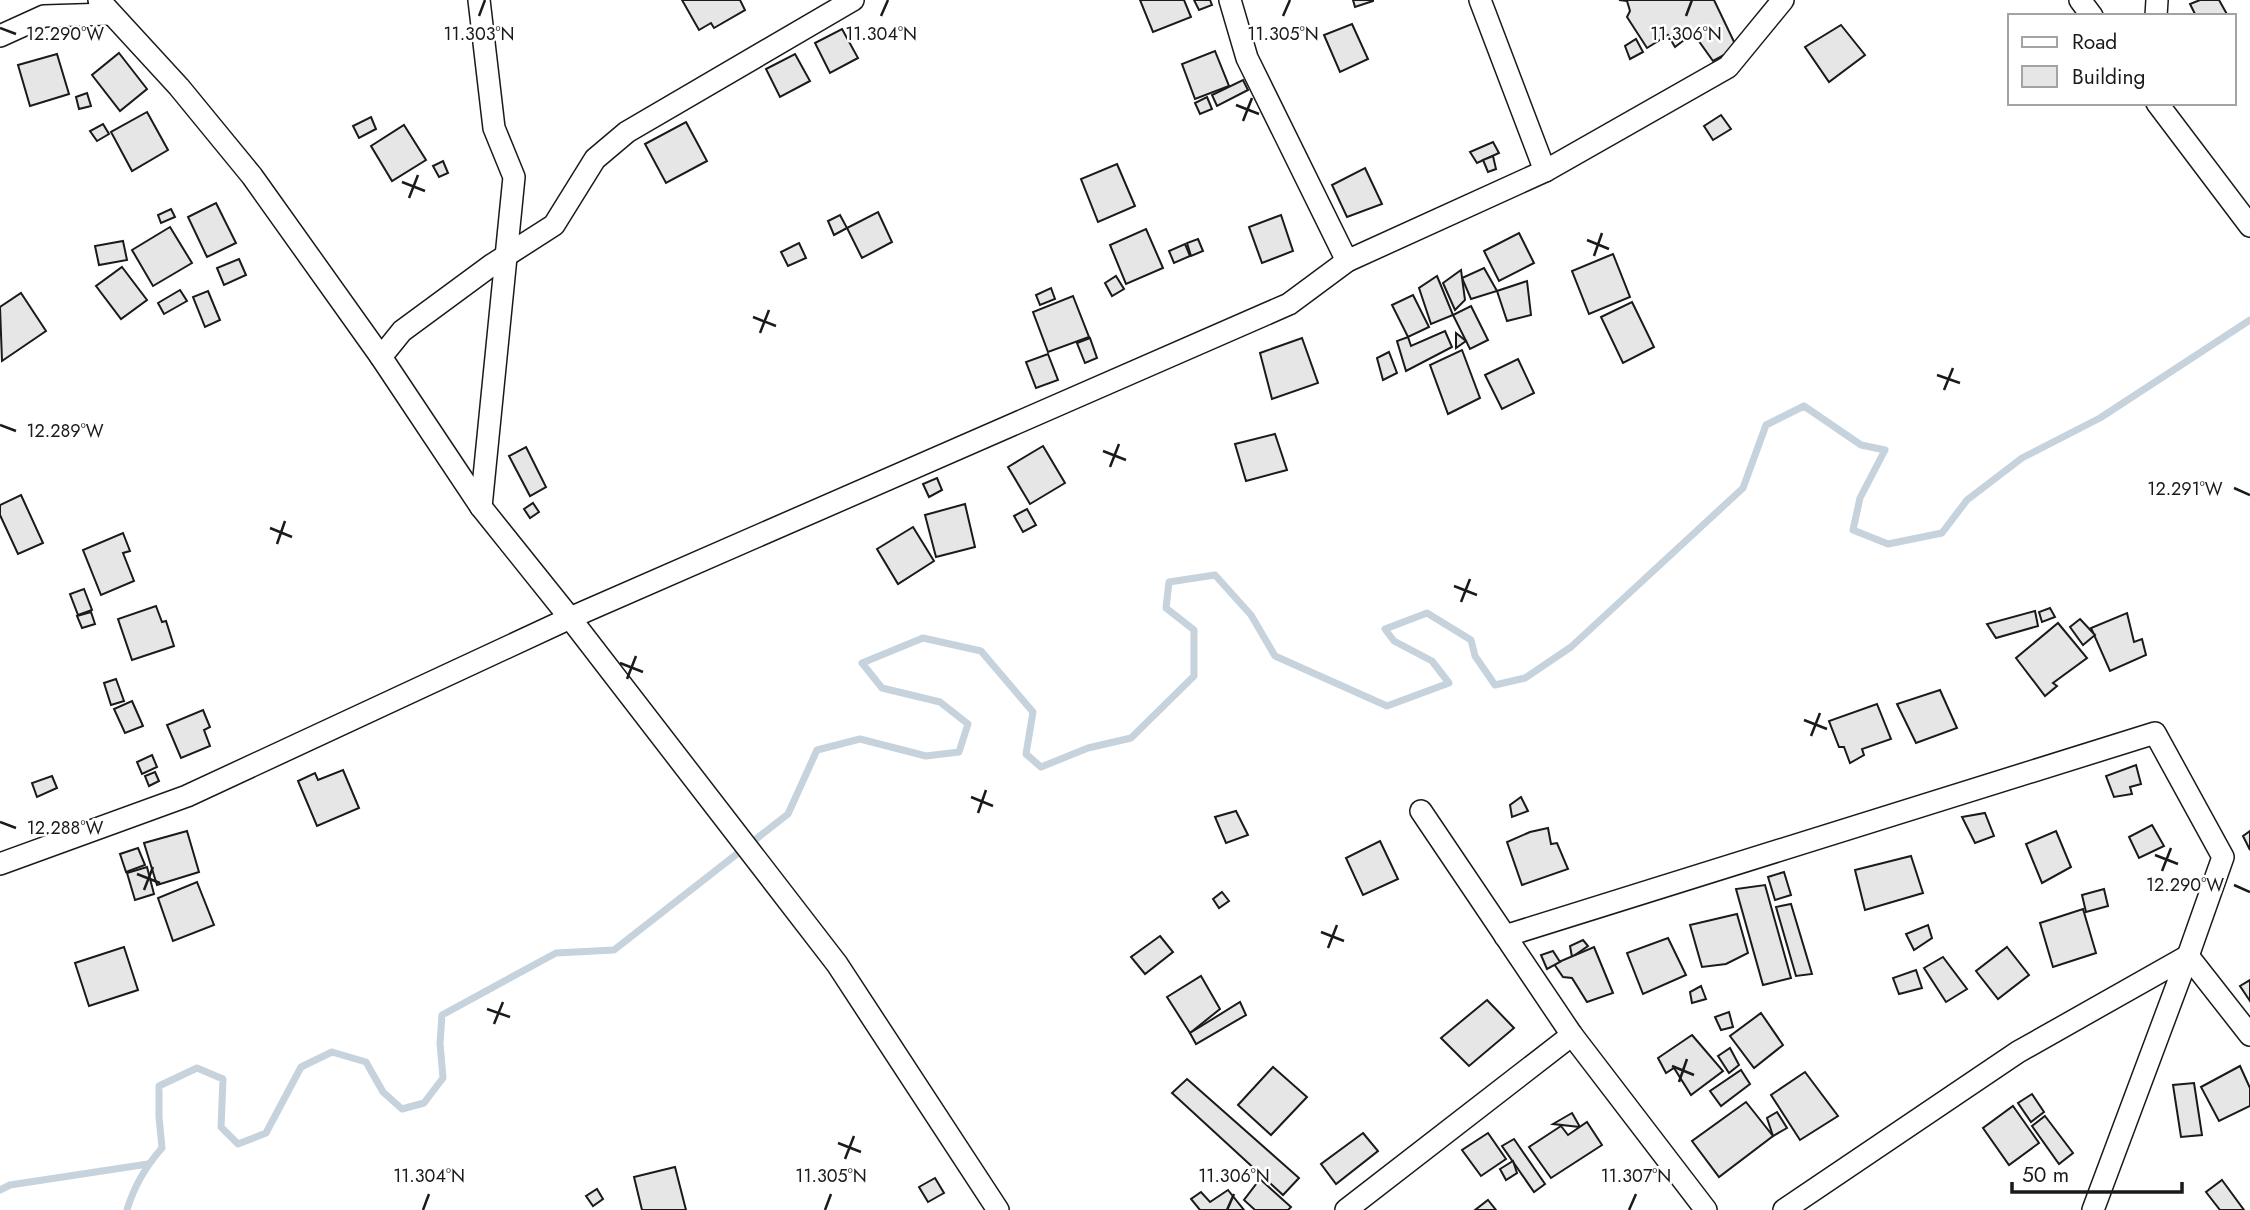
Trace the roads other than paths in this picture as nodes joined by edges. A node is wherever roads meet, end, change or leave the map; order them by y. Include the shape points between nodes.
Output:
1 (479, 0) edge
2 (853, 0) edge
3 (1230, 0) edge
4 (1480, 0) edge
5 (1780, 1) edge
6 (104, 7) edge
7 (0, 36) edge
8 (2159, 105) edge
9 (1545, 170) junction
10 (2250, 226) edge
11 (506, 257) junction
12 (1347, 261) junction
13 (381, 357) junction
14 (481, 506) junction
15 (570, 618) junction
16 (1421, 811) dead end
17 (0, 864) edge
18 (1506, 936) junction
19 (2188, 956) junction
20 (1572, 1035) junction
21 (2250, 1035) edge
22 (999, 1210) edge
23 (1346, 1210) edge
24 (1706, 1210) edge
25 (1784, 1210) edge
26 (2093, 1210) edge

1 - 11 street via 494,128 514,177
2 - 11 street via 627,132 595,159 554,225
3 - 12 street via 1247,58
4 - 9 street
5 - 9 street via 1728,67
6 - 7 street via 44,16
6 - 13 street via 179,87 252,176
8 - 10 street
9 - 12 street
11 - 13 street via 402,331
11 - 14 street
12 - 15 street via 1289,304
13 - 14 street
14 - 15 street
15 - 17 street via 187,796
15 - 22 street via 837,964
16 - 18 street
18 - 19 street via 2155,733 2223,857
18 - 20 street
19 - 21 street
19 - 25 street via 2018,1052
19 - 26 street
20 - 23 street
20 - 24 street

